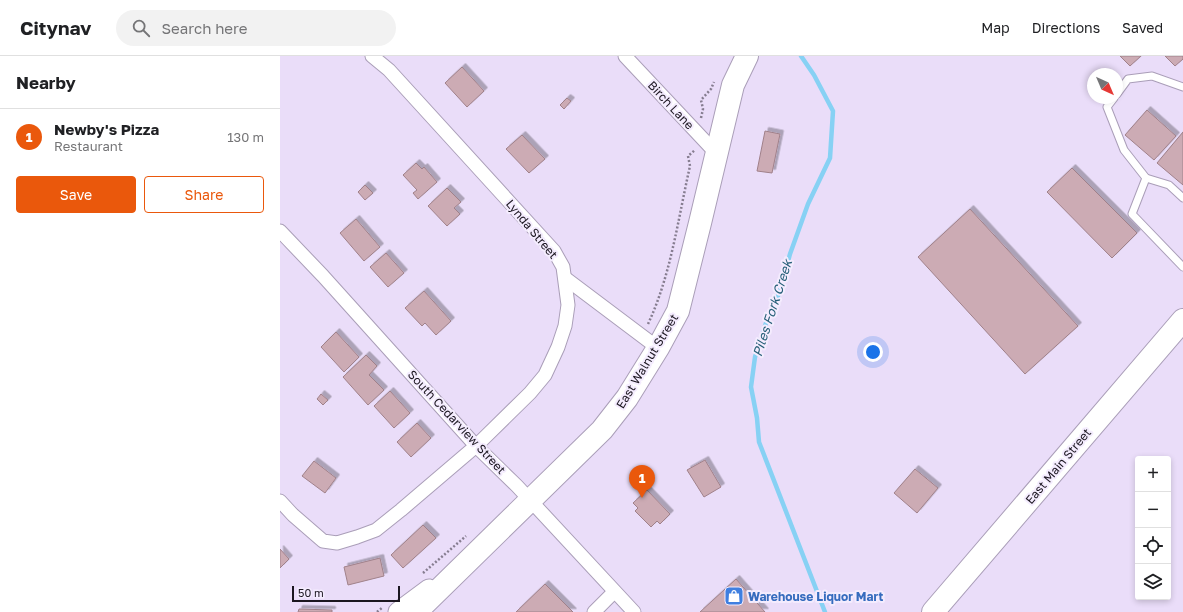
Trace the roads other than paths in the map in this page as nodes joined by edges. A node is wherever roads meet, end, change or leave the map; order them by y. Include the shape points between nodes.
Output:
1 (372, 56) edge
2 (625, 56) edge
3 (747, 56) edge
4 (1123, 86) edge
5 (1183, 87) edge
6 (1109, 104) edge
7 (717, 154) junction
8 (1146, 178) junction
9 (1183, 198) edge
10 (280, 231) edge
11 (1183, 267) edge
12 (565, 278) junction
13 (1183, 320) edge
14 (650, 343) junction
15 (476, 446) junction
16 (531, 500) junction
17 (280, 502) edge
18 (474, 542) junction
19 (614, 592) junction
20 (391, 609) edge
21 (416, 612) edge
22 (594, 612) edge
23 (634, 612) edge
24 (933, 612) edge

1 - 12 street, Lynda Street via 389,70 554,251 563,267
2 - 7 street, Birch Lane
3 - 7 highway, East Walnut Street via 733,85
4 - 5 lane via 1128,80 1152,76
6 - 8 lane via 1107,107 1124,150
7 - 14 highway, East Walnut Street via 678,311
8 - 9 lane via 1168,185
8 - 11 lane via 1132,214
10 - 15 street, South Cedarview Street
12 - 14 street
12 - 15 street, Lynda Street via 568,305 565,326 545,375
13 - 24 highway, East Main Street
14 - 16 highway, East Walnut Street via 627,398 614,416
15 - 16 street, South Cedarview Street
15 - 17 street, Lynda Street via 376,530 357,538 337,543 323,541
16 - 18 highway, East Walnut Street
16 - 19 street, South Cedarview Street
18 - 20 street, East Walnut Street
18 - 21 highway, East Walnut Street
19 - 22 street
19 - 23 street, South Cedarview Street

